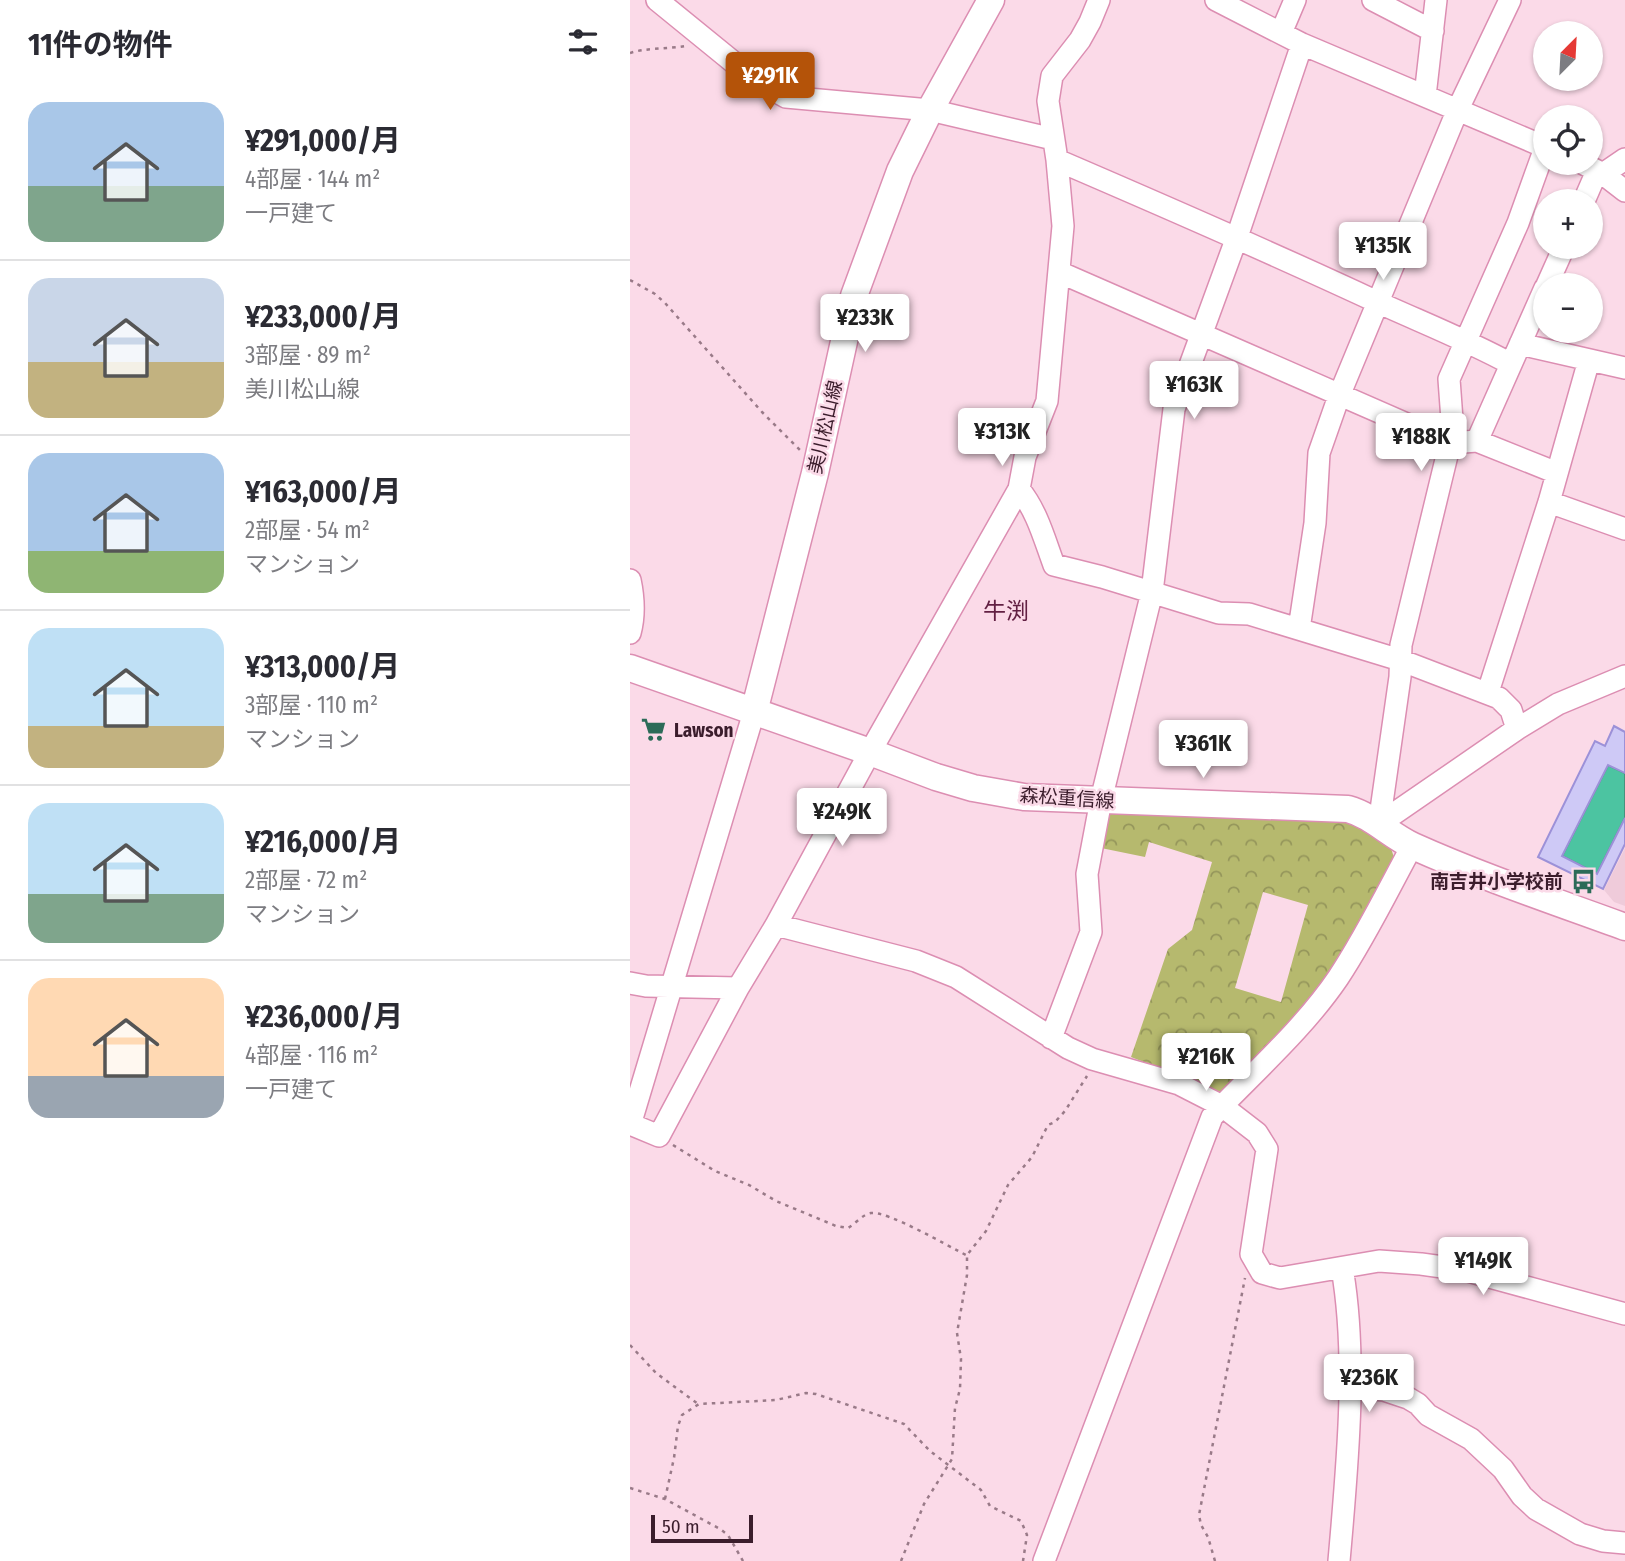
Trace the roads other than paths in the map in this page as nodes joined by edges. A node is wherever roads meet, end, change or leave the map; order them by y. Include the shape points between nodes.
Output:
1 (657, 0) edge
2 (991, 0) edge
3 (1099, 0) edge
4 (1216, 0) edge
5 (1295, 0) edge
6 (1373, 0) edge
7 (1436, 0) edge
8 (1510, 0) edge
9 (1433, 31) junction
10 (1281, 33) junction
11 (1302, 44) junction
12 (1425, 96) junction
13 (1458, 109) junction
14 (930, 110) junction
15 (1053, 139) junction
16 (1533, 142) edge
17 (1625, 159) edge
18 (1057, 160) junction
19 (1603, 166) edge
20 (1535, 175) edge
21 (1602, 175) edge
22 (1625, 191) edge
23 (1237, 237) junction
24 (1059, 272) junction
25 (1379, 303) junction
26 (1533, 316) edge
27 (1200, 334) junction
28 (1465, 340) junction
29 (1520, 344) junction
30 (1589, 360) junction
31 (1511, 364) junction
32 (1625, 368) edge
33 (1339, 396) junction
34 (1477, 441) junction
35 (1450, 443) junction
36 (1557, 473) junction
37 (1019, 489) junction
38 (1549, 502) junction
39 (1625, 529) edge
40 (630, 580) edge
41 (1152, 592) junction
42 (1299, 629) junction
43 (630, 634) edge
44 (1400, 660) junction
45 (630, 668) edge
46 (1625, 676) edge
47 (1488, 692) junction
48 (754, 712) junction
49 (1517, 729) junction
50 (870, 752) junction
51 (1101, 800) junction
52 (1379, 824) junction
53 (1412, 846) junction
54 (776, 925) junction
55 (1625, 927) edge
56 (630, 983) edge
57 (673, 986) junction
58 (738, 988) junction
59 (1051, 1038) junction
60 (1223, 1106) junction
61 (630, 1125) edge
62 (1342, 1268) junction
63 (1625, 1314) edge
64 (1349, 1387) junction
65 (1625, 1543) edge
66 (1044, 1561) edge
67 (1339, 1561) edge

1 - 14 street via 754,79 786,97
2 - 14 main road, 美川松山線
3 - 15 street via 1080,40 1052,76 1048,101
4 - 10 street
5 - 10 street
6 - 9 street
7 - 9 street
8 - 13 street
9 - 12 street
10 - 11 street
11 - 12 street
11 - 23 street
12 - 13 street
13 - 16 street
13 - 25 street
14 - 15 street
14 - 48 main road, 美川松山線 via 900,171 854,296
15 - 18 street
17 - 19 street
18 - 23 street
18 - 24 street via 1063,226
20 - 28 street
21 - 22 street
23 - 25 street
23 - 27 street
24 - 27 street
24 - 37 street via 1046,401 1025,457
25 - 28 street
25 - 33 street
26 - 29 street
27 - 33 street
27 - 41 street via 1174,410
28 - 31 street
28 - 35 street via 1449,379
29 - 30 street
29 - 31 street
30 - 32 street
30 - 36 street
31 - 34 street
33 - 35 street
33 - 42 street via 1319,453 1315,523
34 - 35 street
34 - 36 street
35 - 44 street
36 - 38 street
37 - 41 street via 1040,525 1054,565
37 - 50 street
38 - 39 street
38 - 47 street
40 - 43 street via 634,597
41 - 42 street via 1219,613 1249,614
41 - 51 street
42 - 44 street
44 - 47 street
44 - 52 street
45 - 48 main road, 森松重信線
46 - 49 street via 1558,704
47 - 49 street via 1511,709
48 - 50 main road, 森松重信線
48 - 57 street
49 - 52 street
50 - 51 main road, 森松重信線 via 973,788 1024,797
50 - 54 street
51 - 52 main road, 森松重信線 via 1348,809
51 - 59 street via 1087,874 1091,932
52 - 53 main road, 森松重信線
53 - 55 main road, 森松重信線
53 - 60 street via 1337,979 1300,1026
54 - 58 street
54 - 59 street via 916,961 956,977
56 - 57 street
57 - 58 street
57 - 61 street
58 - 61 street via 659,1136
59 - 60 street via 1092,1059 1179,1084
60 - 62 street via 1257,1133 1267,1149 1251,1254 1262,1273 1280,1278
60 - 66 street via 1212,1117
62 - 63 street via 1379,1261 1464,1270
62 - 64 street via 1348,1304
64 - 65 street via 1408,1398 1471,1439 1535,1509 1580,1534
64 - 67 street

